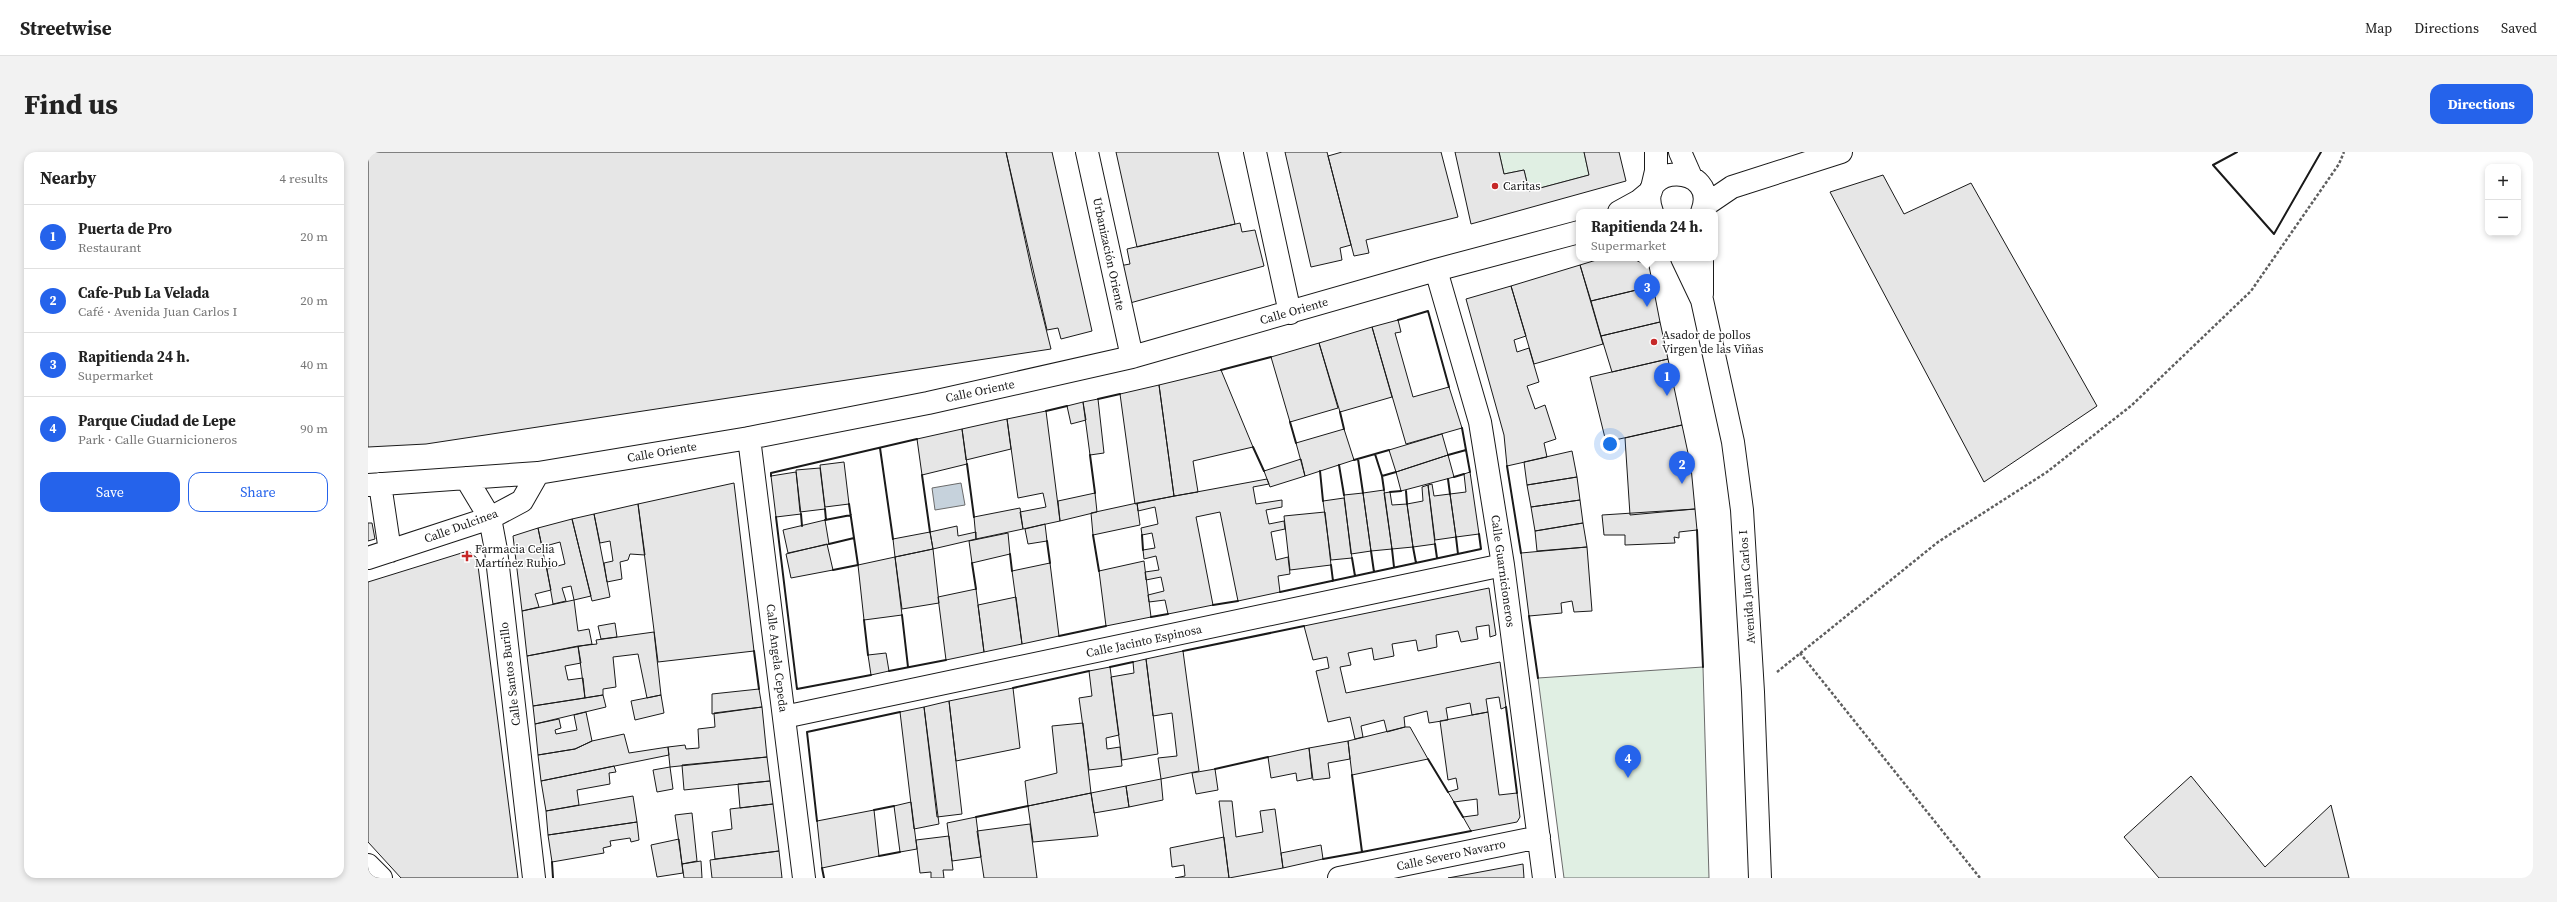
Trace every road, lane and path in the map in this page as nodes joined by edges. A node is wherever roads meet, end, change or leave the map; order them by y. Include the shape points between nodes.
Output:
1 (1087, 152) edge
2 (1255, 152) edge
3 (1656, 152) edge
4 (1680, 152) edge
5 (1841, 152) edge
6 (2344, 152) edge
7 (1692, 178) junction
8 (1732, 187) junction
9 (1651, 197) edge
10 (1624, 209) edge
11 (1703, 209) edge
12 (1576, 233) edge
13 (1683, 261) edge
14 (1702, 261) edge
15 (1436, 270) junction
16 (1702, 300) junction
17 (1290, 312) junction
18 (1132, 357) junction
19 (749, 438) junction
20 (538, 473) junction
21 (466, 478) junction
22 (374, 484) edge
23 (490, 518) junction
24 (390, 550) junction
25 (368, 558) edge
26 (1503, 565) junction
27 (1800, 653) junction
28 (1753, 692) junction
29 (784, 716) junction
30 (1539, 837) junction
31 (368, 865) edge
32 (381, 878) edge
33 (534, 878) edge
34 (804, 878) edge
35 (1339, 878) edge
36 (1544, 878) edge
37 (1760, 878) edge
38 (1980, 878) edge

1 - 18 street, Urbanización Oriente
2 - 17 street
3 - 9 street via 1656,171
4 - 7 street
5 - 8 street
6 - 27 path via 2339,164 2251,291 2132,405 2047,472 1938,542
7 - 8 street
7 - 9 street via 1683,174 1668,175 1656,182
7 - 11 street via 1702,190
8 - 11 street
9 - 10 street
12 - 15 street, Calle Oriente
13 - 16 street
14 - 16 street
15 - 17 street, Calle Oriente
15 - 26 street, Calle Guarnicioneros via 1480,422
16 - 28 street, Avenida Juan Carlos I via 1733,442 1742,510
17 - 18 street, Calle Oriente
18 - 19 street, Calle Oriente via 928,403
19 - 20 street, Calle Oriente
19 - 29 street, Calle Angela Cepeda
20 - 21 street, Calle Oriente
20 - 23 street, Calle Dulcinea via 522,500
21 - 22 street, Calle Oriente
21 - 23 street, Calle Santos Burillo
22 - 24 street
23 - 24 street, Calle Dulcinea
23 - 33 street, Calle Santos Burillo via 496,550
24 - 25 street, Calle Dulcinea
26 - 29 street, Calle Jacinto Espinosa
26 - 30 street, Calle Guarnicioneros
27 - 28 path
27 - 38 path
28 - 37 street, Avenida Juan Carlos I
29 - 34 street, Calle Angela Cepeda
30 - 35 street, Calle Severo Navarro
30 - 36 street, Calle Guarnicioneros
31 - 32 street

